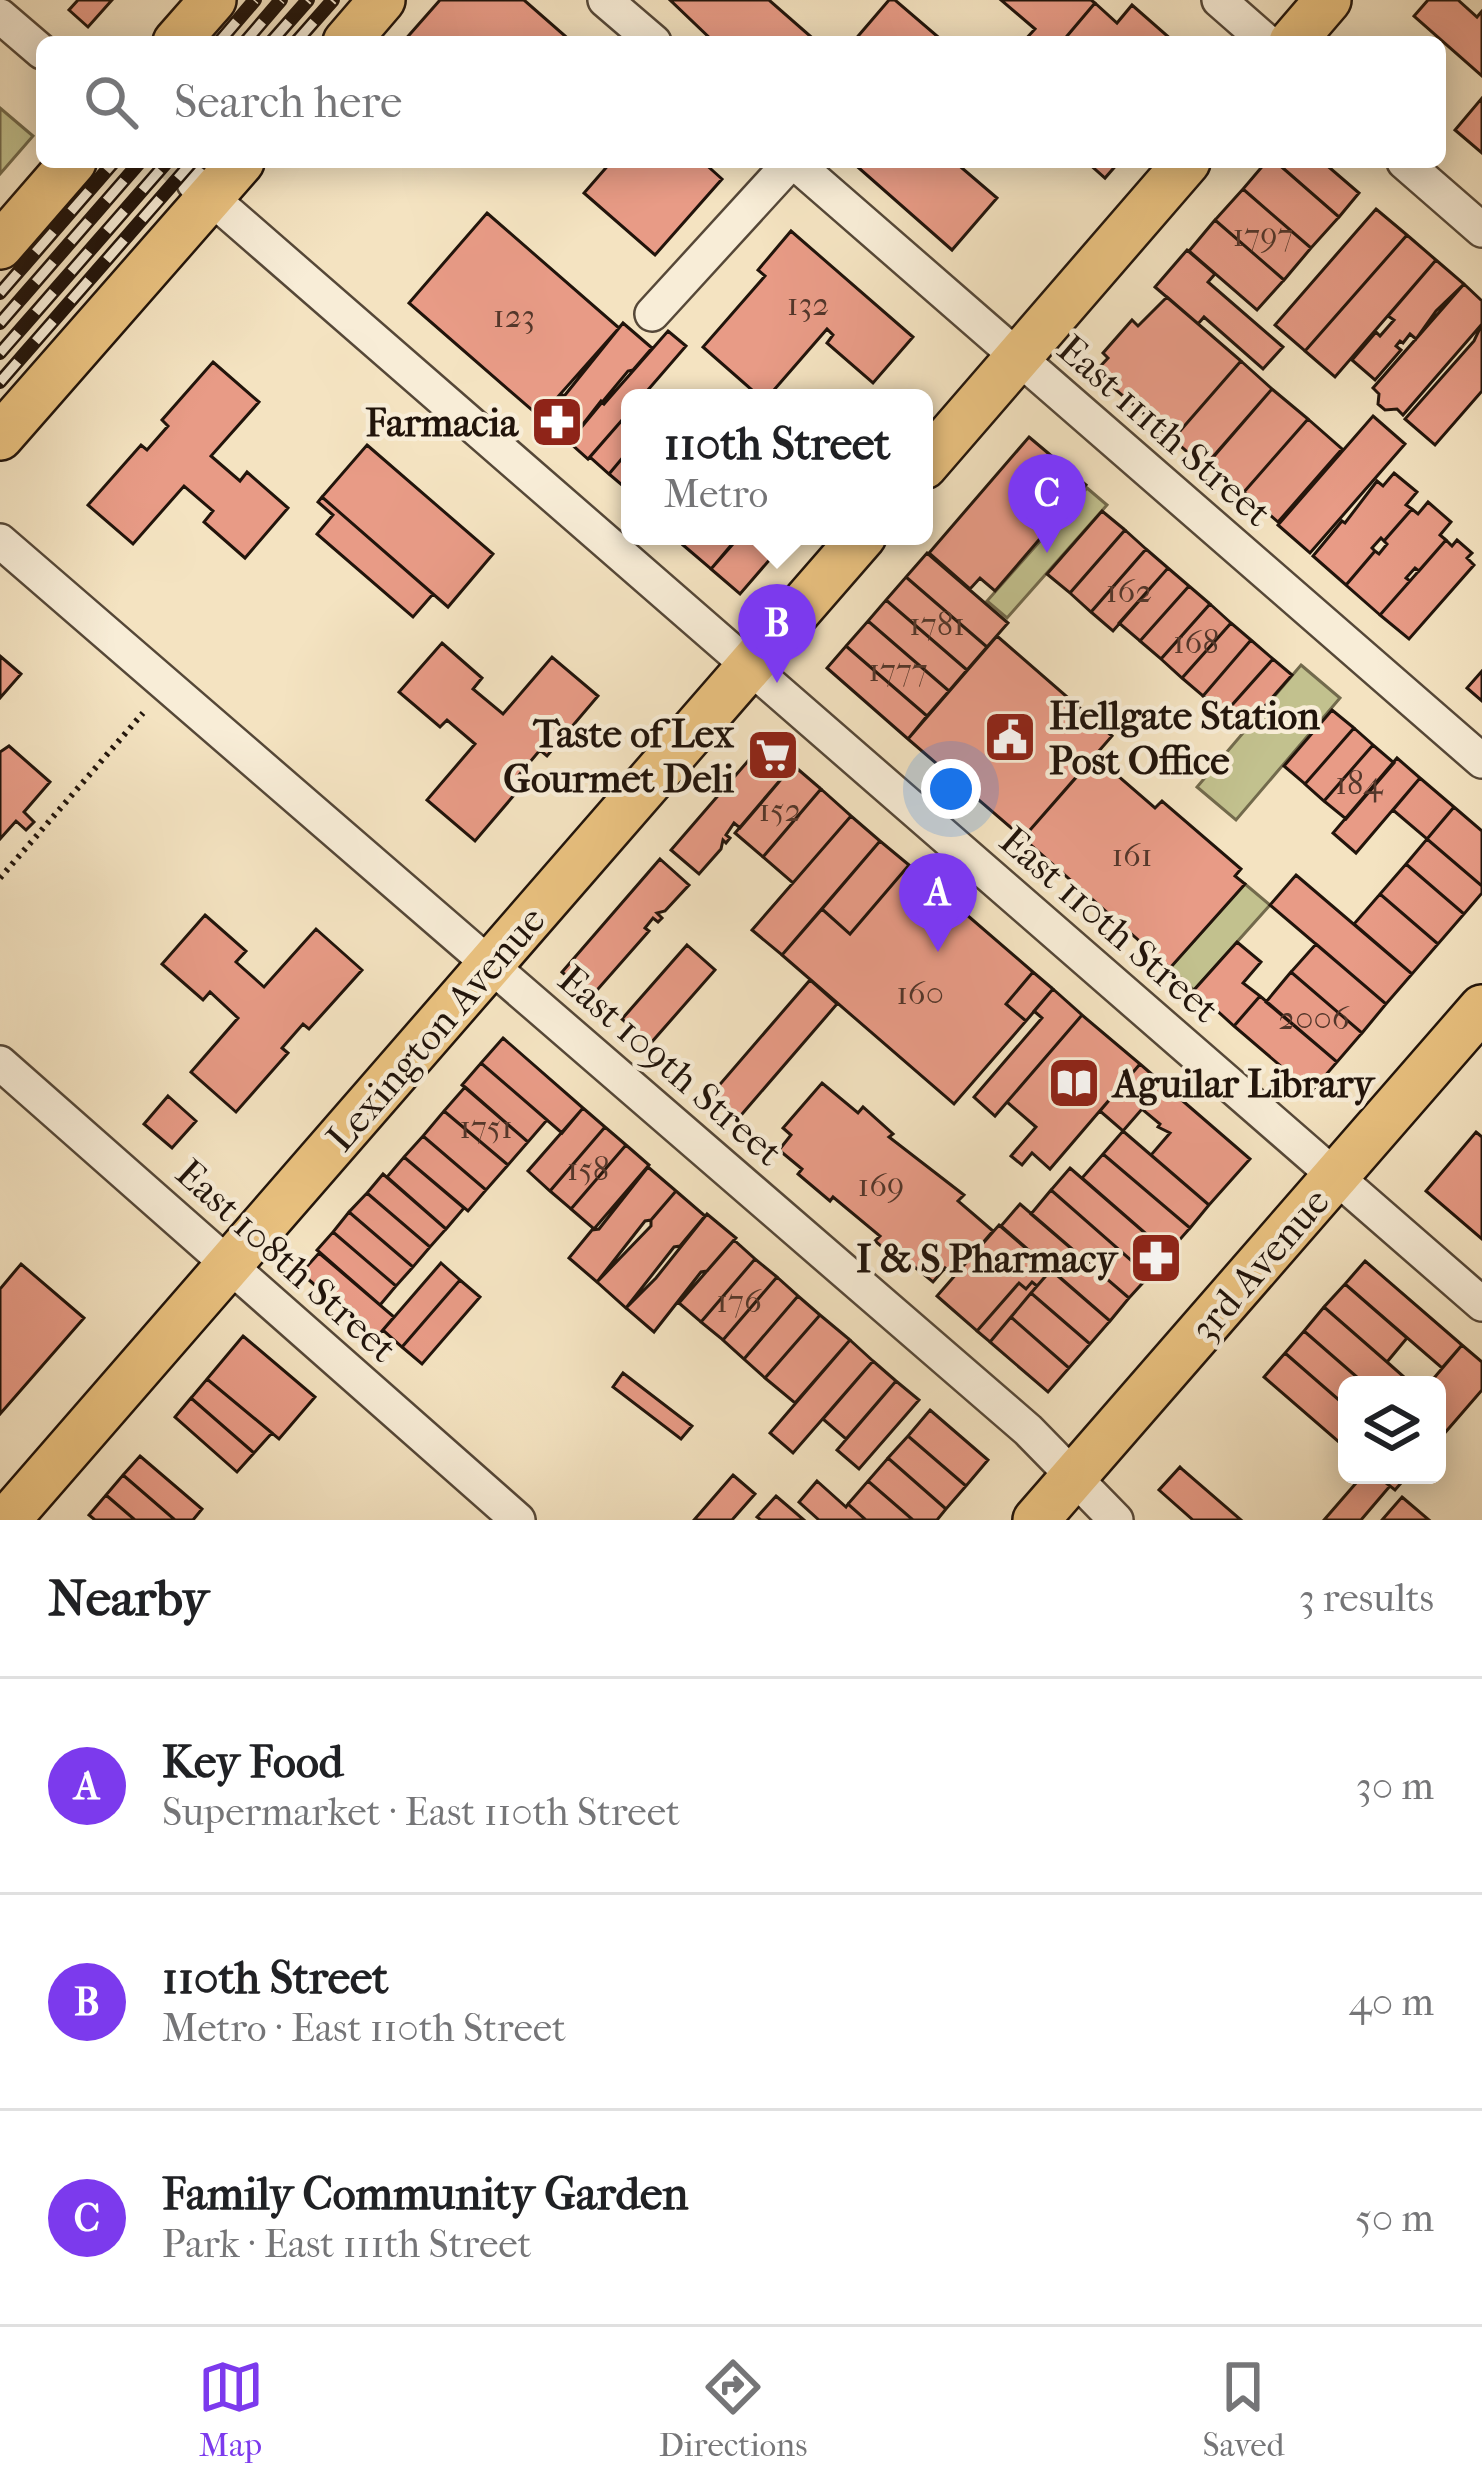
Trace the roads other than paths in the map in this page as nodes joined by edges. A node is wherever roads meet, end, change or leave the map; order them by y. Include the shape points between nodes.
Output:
1 (213, 0) edge
2 (382, 0) edge
3 (604, 0) edge
4 (1219, 0) edge
5 (1328, 0) edge
6 (0, 16) edge
7 (181, 36) edge
8 (351, 36) edge
9 (647, 36) edge
10 (1260, 36) edge
11 (1297, 36) edge
12 (36, 47) edge
13 (68, 168) edge
14 (233, 168) edge
15 (786, 168) edge
16 (799, 168) edge
17 (1182, 168) edge
18 (1411, 168) edge
19 (202, 190) junction
20 (1482, 230) edge
21 (0, 246) edge
22 (652, 314) dead end
23 (1018, 358) junction
24 (0, 436) edge
25 (933, 456) edge
26 (0, 541) edge
27 (854, 545) edge
28 (751, 665) junction
29 (1482, 761) edge
30 (490, 965) junction
31 (1482, 1009) edge
32 (0, 1063) edge
33 (1336, 1176) junction
34 (229, 1264) junction
35 (1482, 1304) edge
36 (1073, 1477) junction
37 (7, 1520) edge
38 (518, 1520) edge
39 (1036, 1520) edge
40 (1116, 1520) edge

1 - 7 main road
2 - 8 main road
3 - 9 street
4 - 10 street
5 - 11 main road
6 - 12 street
13 - 21 main road
14 - 19 main road
15 - 22 street
16 - 23 street, East 111th Street
17 - 23 main road
18 - 20 street
19 - 24 main road
19 - 28 street, East 110th Street
23 - 25 main road
23 - 29 street, East 111th Street
26 - 30 street, East 109th Street
27 - 28 main road, Lexington Avenue
28 - 30 main road, Lexington Avenue
28 - 33 street, East 110th Street
30 - 34 main road, Lexington Avenue
30 - 36 street, East 109th Street
31 - 33 main road, 3rd Avenue
32 - 34 street, East 108th Street
33 - 35 street, East 110th Street
33 - 36 main road, 3rd Avenue
34 - 37 main road, Lexington Avenue
34 - 38 street, East 108th Street
36 - 39 main road, 3rd Avenue
36 - 40 street, East 109th Street

